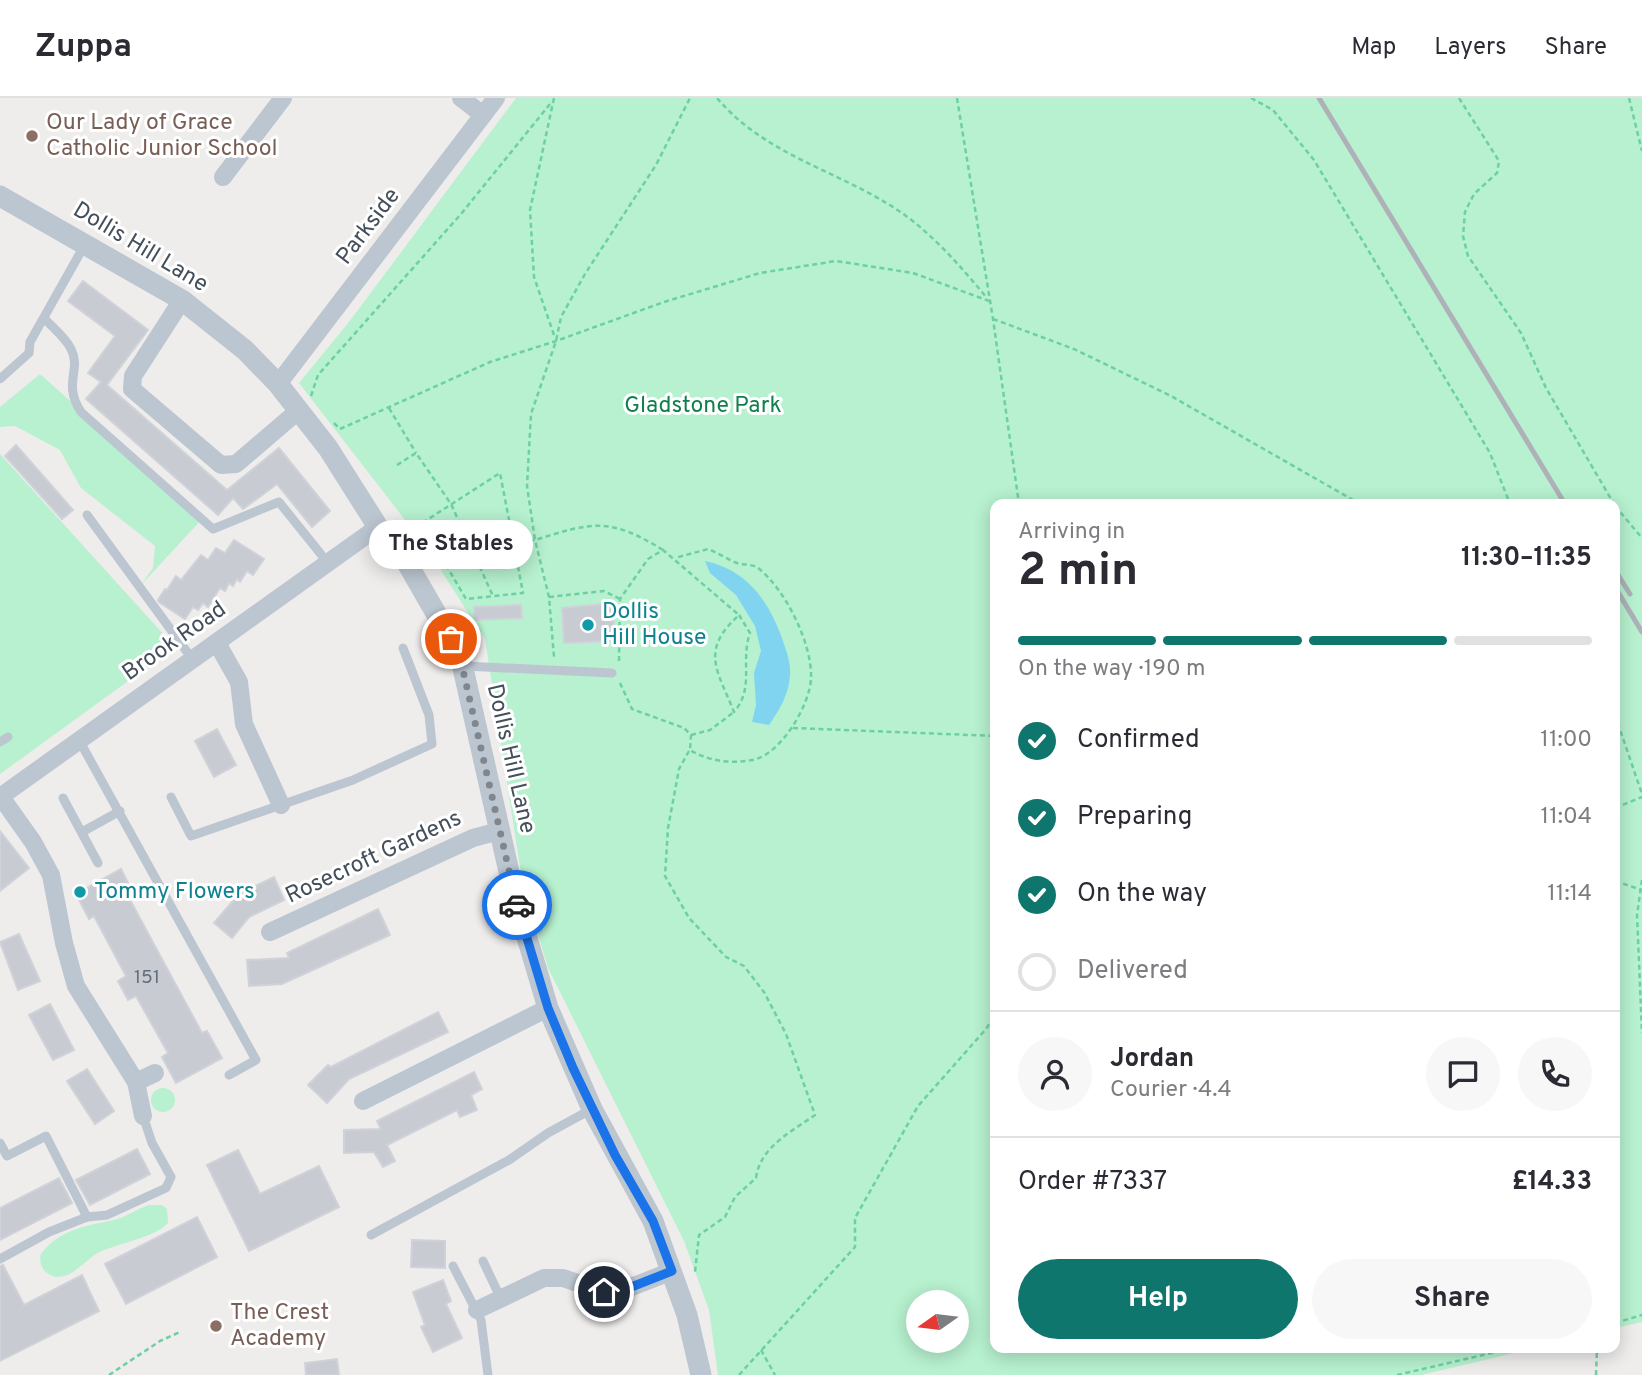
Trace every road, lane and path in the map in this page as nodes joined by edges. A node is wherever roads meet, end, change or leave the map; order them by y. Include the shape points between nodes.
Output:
1 (283, 98) edge
2 (461, 98) edge
3 (496, 98) edge
4 (554, 98) edge
5 (690, 98) edge
6 (717, 98) edge
7 (957, 98) edge
8 (1251, 98) edge
9 (1459, 98) edge
10 (1629, 98) edge
11 (550, 104) junction
12 (483, 115) junction
13 (1642, 151) edge
14 (223, 177) dead end
15 (0, 196) edge
16 (85, 244) junction
17 (182, 300) junction
18 (989, 301) junction
19 (45, 319) junction
20 (993, 319) junction
21 (556, 341) junction
22 (0, 379) edge
23 (278, 384) junction
24 (304, 405) junction
25 (388, 407) junction
26 (333, 422) dead end
27 (416, 453) junction
28 (397, 465) dead end
29 (1018, 499) edge
30 (1351, 499) edge
31 (1508, 499) edge
32 (1611, 499) edge
33 (451, 504) junction
34 (1620, 511) edge
35 (87, 515) dead end
36 (378, 527) junction
37 (1642, 538) edge
38 (535, 540) junction
39 (515, 545) junction
40 (663, 550) junction
41 (475, 557) junction
42 (675, 558) junction
43 (328, 563) junction
44 (446, 565) junction
45 (493, 596) junction
46 (549, 597) junction
47 (620, 599) junction
48 (739, 615) junction
49 (216, 643) junction
50 (403, 648) dead end
51 (193, 660) junction
52 (462, 666) junction
53 (555, 670) junction
54 (612, 673) junction
55 (734, 712) junction
56 (792, 728) junction
57 (1620, 730) edge
58 (691, 734) junction
59 (990, 736) edge
60 (79, 740) junction
61 (690, 750) junction
62 (1642, 796) edge
63 (0, 797) edge
64 (171, 797) dead end
65 (63, 798) dead end
66 (281, 805) junction
67 (1620, 806) edge
68 (120, 811) junction
69 (499, 831) junction
70 (82, 832) junction
71 (98, 863) dead end
72 (1642, 880) edge
73 (1620, 883) edge
74 (1641, 890) edge
75 (270, 932) dead end
76 (548, 1008) junction
77 (990, 1023) edge
78 (1642, 1033) edge
79 (155, 1073) dead end
80 (229, 1075) dead end
81 (136, 1082) junction
82 (363, 1101) dead end
83 (592, 1109) junction
84 (144, 1116) joint
85 (0, 1143) edge
86 (87, 1217) junction
87 (372, 1235) dead end
88 (0, 1259) edge
89 (483, 1261) dead end
90 (453, 1266) dead end
91 (672, 1271) junction
92 (695, 1272) dead end
93 (501, 1299) junction
94 (477, 1310) junction
95 (1642, 1315) edge
96 (1620, 1322) edge
97 (180, 1332) dead end
98 (761, 1350) junction
99 (1492, 1353) edge
100 (1597, 1353) edge
101 (109, 1375) edge
102 (488, 1375) edge
103 (701, 1375) edge
104 (739, 1375) edge
105 (775, 1375) edge
106 (1397, 1375) edge
107 (1596, 1375) edge

1 - 14 street
2 - 12 street
3 - 12 street, Parkside
4 - 11 path
5 - 21 path via 656,165 584,274 561,317
6 - 18 path via 768,144 900,212 954,259
7 - 18 path
8 - 31 path via 1273,110 1314,160 1490,453
9 - 32 path via 1499,160 1497,173 1474,194 1465,212 1463,236 1468,256 1521,333 1546,388
10 - 13 path
11 - 21 path via 530,210 534,277
11 - 24 path via 461,214 318,376
12 - 23 street, Parkside
15 - 16 street, Dollis Hill Lane
16 - 17 street, Dollis Hill Lane
16 - 19 lane
17 - 23 street, Dollis Hill Lane
17 - 24 street via 133,376 132,389 221,465 236,464
18 - 20 path
18 - 21 path via 913,273 836,261 760,273
19 - 22 lane via 30,342 29,353
19 - 43 lane via 71,348 75,360 72,398 81,412 212,529 279,502
20 - 29 path
20 - 30 path via 1074,349 1171,396
21 - 25 path via 489,362
21 - 38 path via 531,414 527,486
23 - 24 street, Dollis Hill Lane
24 - 36 street, Dollis Hill Lane
25 - 26 path via 340,429
25 - 27 path
27 - 28 path
27 - 33 path
33 - 39 path via 500,473
33 - 41 path
33 - 44 path via 419,525
34 - 37 path
35 - 51 lane
36 - 43 street, Brook Road
36 - 52 street, Dollis Hill Lane via 413,573
38 - 39 path
38 - 40 path via 603,524 635,533
38 - 46 path
39 - 41 path
39 - 45 path via 523,593
40 - 42 path
40 - 47 path via 648,559
41 - 44 path
41 - 45 path
42 - 48 path
42 - 56 path via 708,549 756,566 783,593 798,622 811,676 804,707
43 - 49 street, Brook Road
44 - 45 path via 466,598
46 - 47 path via 604,591
46 - 53 path
47 - 54 path via 619,664
48 - 55 path via 750,633 744,657 748,685 744,701
48 - 55 path via 719,638 714,655 715,670
49 - 51 street, Brook Road
49 - 66 street via 239,682 244,724
50 - 66 lane via 429,715 432,744 353,780
51 - 60 street, Brook Road
52 - 53 lane
52 - 69 street, Dollis Hill Lane
53 - 54 lane
54 - 58 path via 632,709
55 - 58 path via 710,730
56 - 59 path
56 - 61 path via 754,760 707,760
57 - 62 path
58 - 61 path
60 - 63 street, Brook Road
60 - 68 lane
61 - 92 path via 679,769 665,876 689,918 726,957 744,966 764,992 786,1034 815,1115 771,1146 758,1163 756,1178 735,1197 725,1217 699,1235
62 - 67 path
63 - 81 street via 51,875 64,943 82,999
64 - 66 lane via 191,836
65 - 70 lane
68 - 70 lane
68 - 80 lane via 256,1060
69 - 75 street, Rosecroft Gardens via 473,838
69 - 76 street, Dollis Hill Lane
70 - 71 lane
72 - 74 path
73 - 74 path
74 - 78 path via 1637,915
76 - 82 street
76 - 83 street, Dollis Hill Lane
77 - 98 path via 918,1106 855,1218 855,1247
79 - 81 street
81 - 84 street
83 - 87 lane
83 - 91 street, Dollis Hill Lane via 653,1221
84 - 86 lane via 152,1143 171,1177 166,1188 107,1214
85 - 86 lane via 7,1156 46,1136
86 - 88 lane
89 - 93 lane
90 - 94 lane
91 - 93 street via 616,1293 554,1276
91 - 103 street, Dollis Hill Lane
93 - 94 street
94 - 102 lane
95 - 96 path
97 - 101 path
98 - 104 path
98 - 105 path
99 - 106 path
100 - 107 path

